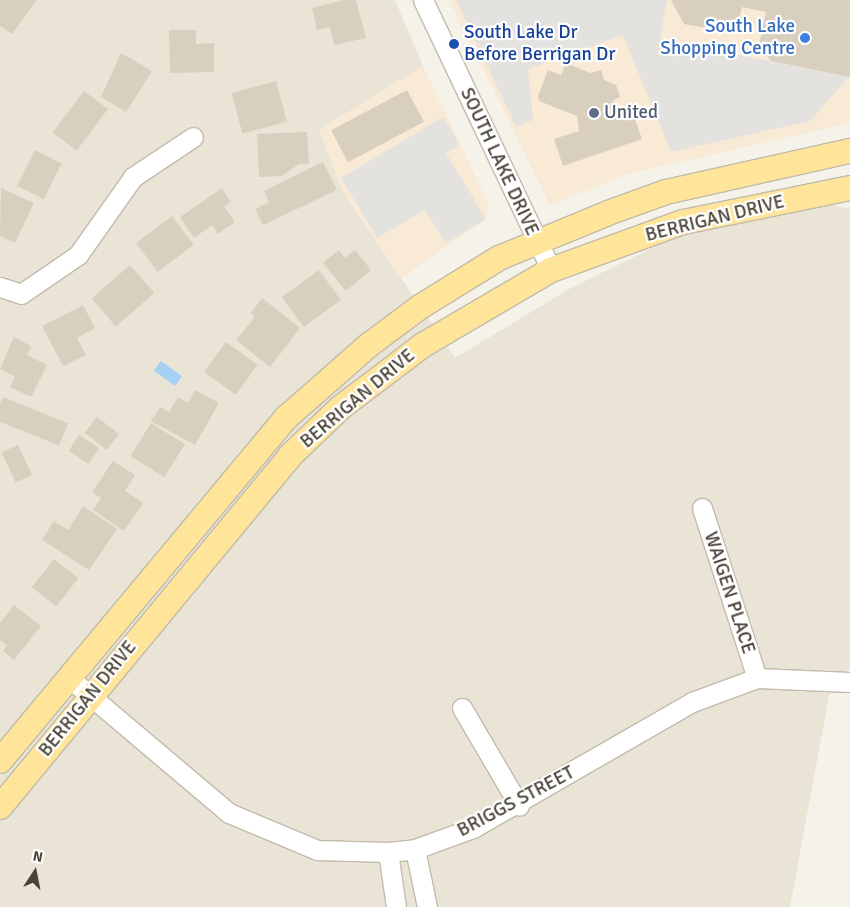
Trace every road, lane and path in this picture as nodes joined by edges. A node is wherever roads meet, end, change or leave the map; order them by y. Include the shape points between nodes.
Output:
1 (423, 0) edge
2 (193, 137) dead end
3 (850, 151) edge
4 (850, 188) edge
5 (536, 240) junction
6 (551, 270) junction
7 (0, 287) edge
8 (702, 508) dead end
9 (68, 677) junction
10 (756, 678) junction
11 (850, 682) edge
12 (91, 695) junction
13 (462, 708) dead end
14 (0, 761) edge
15 (519, 805) junction
16 (0, 807) edge
17 (415, 848) junction
18 (388, 852) junction
19 (396, 907) edge
20 (427, 907) edge

1 - 5 street, SOUTH LAKE DRIVE
2 - 7 street via 133,177 78,255 21,294
3 - 5 main road, BERRIGAN DRIVE via 666,192
4 - 6 main road, BERRIGAN DRIVE via 683,222
5 - 6 street, SOUTH LAKE DRIVE
5 - 9 main road, BERRIGAN DRIVE via 420,307 368,345 287,417
6 - 12 main road, BERRIGAN DRIVE via 423,345 316,430 243,508
8 - 10 street, WAIGEN PLACE
9 - 12 street, BRIGGS STREET
9 - 14 main road, BERRIGAN DRIVE
10 - 11 street, BRIGGS STREET
10 - 15 street, BRIGGS STREET via 692,702
12 - 16 main road, BERRIGAN DRIVE
12 - 18 street, BRIGGS STREET via 230,813 317,850
13 - 15 street
15 - 17 street, BRIGGS STREET
17 - 18 street, BRIGGS STREET
17 - 20 street
18 - 19 street

